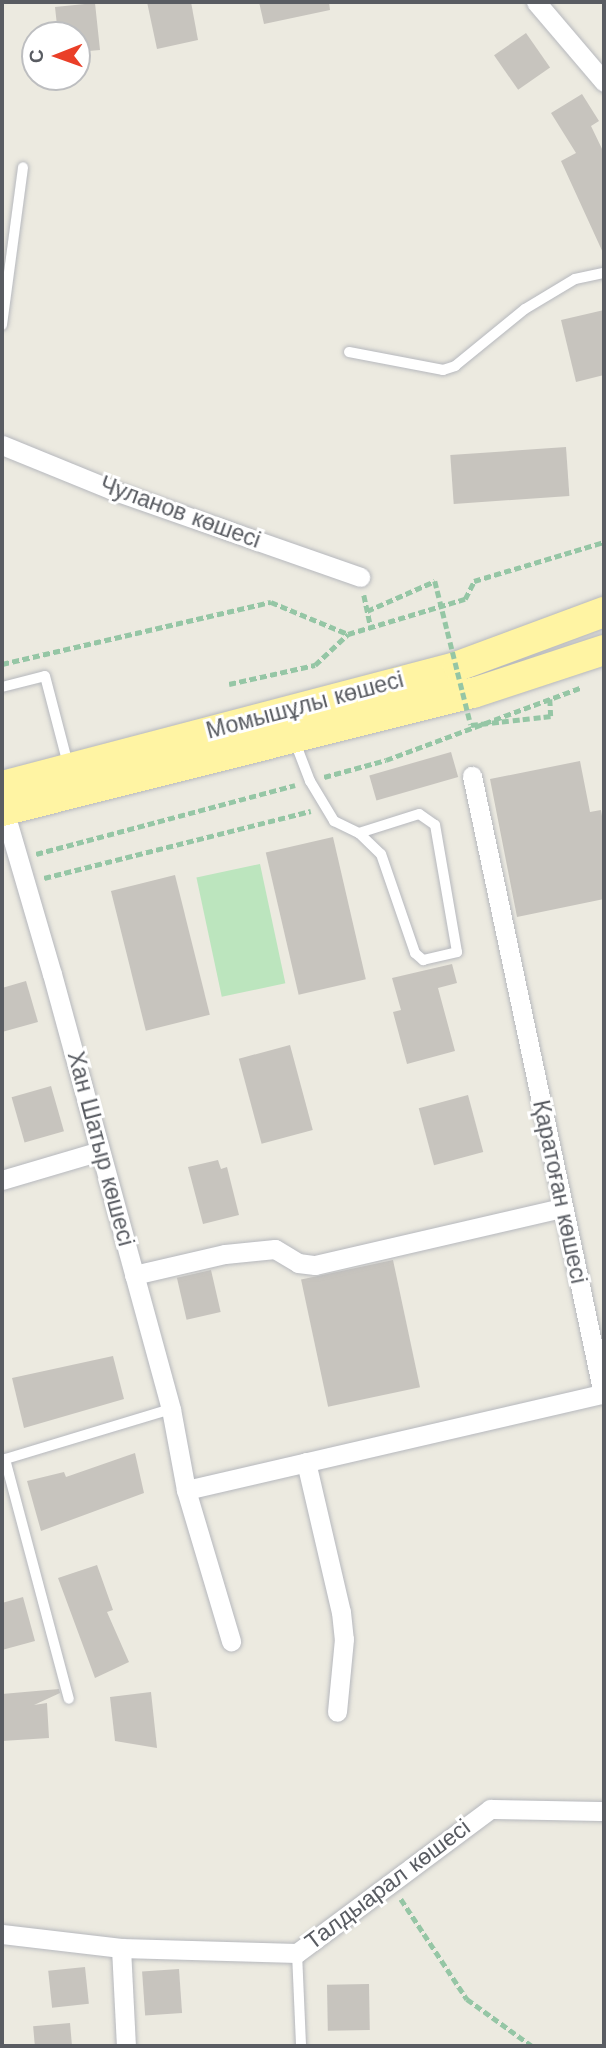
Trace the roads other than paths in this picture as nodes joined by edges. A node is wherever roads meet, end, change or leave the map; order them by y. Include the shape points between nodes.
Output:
1 (536, 2) edge
2 (604, 82) edge
3 (23, 167) dead end
4 (604, 273) edge
5 (2, 325) edge
6 (349, 352) dead end
7 (2, 445) edge
8 (360, 578) road end
9 (604, 612) edge
10 (604, 650) edge
11 (2, 687) edge
12 (293, 738) junction
13 (69, 768) junction
14 (472, 776) dead end
15 (2, 802) edge
16 (359, 833) junction
17 (100, 1151) junction
18 (2, 1180) edge
19 (561, 1208) junction
20 (134, 1275) junction
21 (604, 1394) edge
22 (171, 1409) junction
23 (3, 1459) edge
24 (306, 1462) junction
25 (186, 1490) junction
26 (231, 1641) dead end
27 (69, 1699) dead end
28 (337, 1712) dead end
29 (604, 1811) edge
30 (2, 1934) edge
31 (121, 1948) junction
32 (297, 1953) junction
33 (127, 2046) edge
34 (301, 2046) edge

1 - 2 street
3 - 5 lane
4 - 6 lane via 575,279 525,309 455,366 443,370
7 - 8 street, Чуланов көшесі via 112,490
9 - 13 main road, Момышұлы көшесі via 458,666
10 - 12 main road via 473,693
11 - 13 lane via 45,676
12 - 15 main road
12 - 16 lane via 310,781 334,821
13 - 15 main road, Момышұлы көшесі
14 - 19 street, Қаратоған көшесі
15 - 17 street, Хан Шатыр көшесі
16 - 16 lane via 381,854 415,953 423,960 457,952 435,825 419,814
17 - 18 street
17 - 20 street, Хан Шатыр көшесі
19 - 20 street via 316,1265 298,1263 275,1249 225,1254
19 - 21 street, Қаратоған көшесі
20 - 22 street, Хан Шатыр көшесі
21 - 24 street, Қаратоған көшесі
22 - 23 lane
22 - 25 street, Хан Шатыр көшесі
23 - 27 lane
24 - 25 street, Қаратоған көшесі
24 - 28 street via 341,1612 344,1639
25 - 26 street, Хан Шатыр көшесі
29 - 32 street, Талдыарал көшесі via 490,1809
30 - 31 street, Талдыарал көшесі
31 - 32 street, Талдыарал көшесі
31 - 33 street
32 - 34 lane

